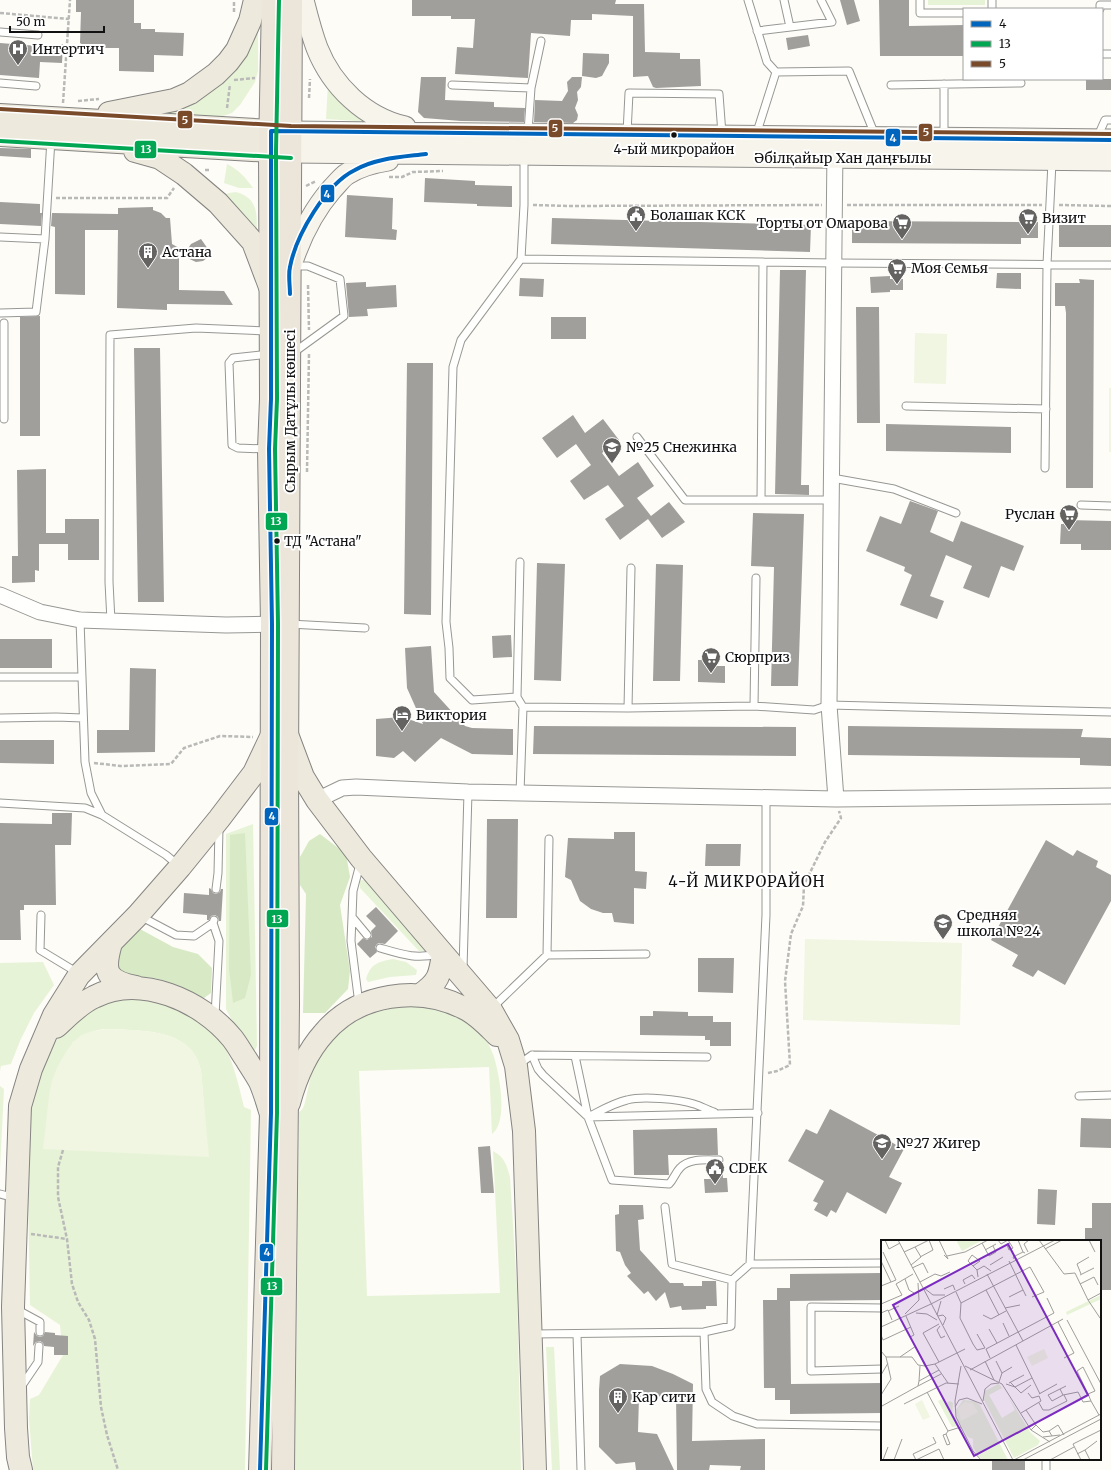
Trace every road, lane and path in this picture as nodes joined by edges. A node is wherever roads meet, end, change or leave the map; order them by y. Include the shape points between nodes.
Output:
1 (70, 0) edge
2 (234, 0) edge
3 (255, 0) edge
4 (273, 0) edge
5 (291, 0) edge
6 (303, 0) edge
7 (748, 0) edge
8 (784, 0) edge
9 (821, 0) edge
10 (920, 0) edge
11 (1111, 5) edge
12 (1100, 8) edge
13 (0, 12) edge
14 (963, 13) edge
15 (234, 15) dead end
16 (69, 19) junction
17 (790, 27) junction
18 (757, 31) junction
19 (0, 32) edge
20 (38, 35) dead end
21 (541, 41) dead end
22 (776, 72) junction
23 (310, 79) dead end
24 (230, 80) dead end
25 (0, 83) edge
26 (1021, 83) dead end
27 (944, 84) junction
28 (452, 85) dead end
29 (891, 85) dead end
30 (36, 86) dead end
31 (531, 88) junction
32 (102, 99) dead end
33 (309, 104) dead end
34 (227, 108) dead end
35 (0, 115) edge
36 (1111, 120) edge
37 (50, 128) junction
38 (0, 135) edge
39 (627, 136) junction
40 (722, 137) junction
41 (756, 137) junction
42 (876, 138) junction
43 (944, 138) junction
44 (1104, 140) edge
45 (105, 141) junction
46 (281, 142) junction
47 (433, 144) junction
48 (526, 144) junction
49 (835, 147) junction
50 (1053, 150) junction
51 (1111, 160) edge
52 (211, 170) dead end
53 (445, 172) dead end
54 (184, 174) junction
55 (388, 177) dead end
56 (320, 180) dead end
57 (306, 186) dead end
58 (48, 198) junction
59 (524, 205) junction
60 (836, 205) junction
61 (1050, 205) junction
62 (1111, 206) edge
63 (0, 237) edge
64 (45, 239) junction
65 (521, 259) junction
66 (763, 262) junction
67 (834, 263) junction
68 (1047, 264) junction
69 (1111, 264) edge
70 (290, 266) junction
71 (270, 288) junction
72 (0, 313) edge
73 (4, 323) dead end
74 (270, 331) junction
75 (280, 355) junction
76 (2, 404) edge
77 (906, 406) dead end
78 (1046, 409) junction
79 (4, 419) dead end
80 (637, 437) dead end
81 (268, 449) junction
82 (1045, 468) dead end
83 (832, 478) junction
84 (761, 500) junction
85 (832, 500) junction
86 (1081, 505) dead end
87 (1111, 506) edge
88 (956, 513) dead end
89 (520, 562) dead end
90 (631, 568) dead end
91 (756, 578) dead end
92 (0, 595) edge
93 (80, 620) junction
94 (111, 621) junction
95 (280, 624) junction
96 (365, 628) dead end
97 (0, 677) edge
98 (82, 677) junction
99 (517, 697) junction
100 (829, 705) junction
101 (754, 706) junction
102 (524, 707) junction
103 (628, 708) junction
104 (1111, 712) edge
105 (0, 718) edge
106 (83, 718) junction
107 (279, 737) junction
108 (85, 762) junction
109 (468, 792) junction
110 (520, 793) junction
111 (1111, 796) edge
112 (766, 798) junction
113 (836, 799) junction
114 (317, 800) junction
115 (0, 803) edge
116 (102, 815) junction
117 (219, 819) junction
118 (549, 839) dead end
119 (361, 858) junction
120 (180, 867) junction
121 (216, 889) dead end
122 (138, 914) junction
123 (41, 915) dead end
124 (352, 917) junction
125 (367, 935) dead end
126 (111, 943) junction
127 (380, 948) dead end
128 (443, 954) junction
129 (646, 954) dead end
130 (547, 955) junction
131 (79, 975) junction
132 (463, 976) junction
133 (139, 988) junction
134 (420, 994) junction
135 (360, 1006) junction
136 (491, 1010) junction
137 (215, 1021) junction
138 (575, 1056) junction
139 (707, 1057) dead end
140 (524, 1061) junction
141 (31, 1070) junction
142 (760, 1075) junction
143 (1111, 1095) edge
144 (1079, 1096) dead end
145 (716, 1113) junction
146 (758, 1113) junction
147 (279, 1114) junction
148 (588, 1117) junction
149 (63, 1150) dead end
150 (719, 1160) dead end
151 (8, 1196) edge
152 (665, 1207) dead end
153 (28, 1234) dead end
154 (67, 1239) junction
155 (881, 1263) edge
156 (750, 1264) junction
157 (732, 1280) junction
158 (13, 1307) junction
159 (881, 1308) edge
160 (40, 1332) dead end
161 (704, 1332) junction
162 (530, 1334) junction
163 (577, 1334) junction
164 (39, 1346) dead end
165 (881, 1369) edge
166 (16, 1395) junction
167 (881, 1426) edge
168 (21, 1470) edge
169 (118, 1470) edge
170 (260, 1470) edge
171 (283, 1470) edge
172 (535, 1470) edge
173 (581, 1470) edge

1 - 16 path
2 - 15 path
3 - 37 main road via 250,21 237,50 216,74 190,93 174,100
4 - 46 highway, Сырым Датұлы көшесі
5 - 46 highway, Сырым Датұлы көшесі
6 - 47 main road via 317,48 343,90 360,107 376,117 400,126
7 - 18 lane
8 - 17 lane
9 - 17 lane via 832,22
10 - 14 lane via 920,13
11 - 12 lane via 1100,5
13 - 16 path
16 - 32 path via 63,103
17 - 18 lane
18 - 22 lane via 767,62
19 - 20 lane
21 - 31 lane
22 - 41 lane
22 - 42 lane via 849,71
23 - 33 path
24 - 34 path
25 - 30 lane
26 - 27 lane
27 - 29 lane
27 - 43 lane
28 - 31 lane
31 - 48 lane
35 - 37 main road, Әбілқайыр Хан даңғылы
36 - 44 lane via 1105,120
37 - 38 main road, Әбілқайыр Хан даңғылы
37 - 45 main road, Әбілқайыр Хан даңғылы
37 - 46 main road, Әбілқайыр Хан даңғылы
37 - 58 lane
39 - 40 main road, Әбілқайыр Хан даңғылы
39 - 40 lane via 629,93 719,94
39 - 48 main road, Әбілқайыр Хан даңғылы
40 - 41 main road, Әбілқайыр Хан даңғылы
41 - 49 main road, Әбілқайыр Хан даңғылы
42 - 43 main road, Әбілқайыр Хан даңғылы
42 - 49 main road, Әбілқайыр Хан даңғылы
43 - 50 main road, Әбілқайыр Хан даңғылы
44 - 50 main road, Әбілқайыр Хан даңғылы
45 - 46 main road, Әбілқайыр Хан даңғылы
45 - 54 main road via 160,158
46 - 47 main road, Әбілқайыр Хан даңғылы
46 - 70 highway, Сырым Датұлы көшесі
46 - 71 highway, Сырым Датұлы көшесі
47 - 48 main road, Әбілқайыр Хан даңғылы
47 - 70 main road via 347,174 326,196 310,220
48 - 49 main road, Әбілқайыр Хан даңғылы
48 - 59 lane
49 - 50 main road, Әбілқайыр Хан даңғылы
49 - 60 street
50 - 51 main road, Әбілқайыр Хан даңғылы
50 - 61 lane
52 - 54 path via 189,167
53 - 55 path via 413,172 402,177
54 - 58 path via 166,198
54 - 71 main road via 218,203 253,242
56 - 57 path
58 - 64 lane
59 - 60 path
59 - 65 lane
60 - 61 path
60 - 67 street
61 - 62 path
61 - 68 lane
63 - 64 lane
64 - 72 lane via 36,312
65 - 66 lane
65 - 99 lane via 461,340 453,367 446,622 450,678 472,700
66 - 67 lane
66 - 84 lane
67 - 68 lane
67 - 83 street
68 - 69 lane
68 - 78 lane
70 - 75 highway, Сырым Датұлы көшесі
70 - 75 lane via 308,266 340,279 344,316
71 - 74 highway, Сырым Датұлы көшесі
73 - 76 lane
74 - 75 highway, Сырым Датұлы көшесі
74 - 94 lane via 196,328 110,335
75 - 81 highway, Сырым Датұлы көшесі via 271,399
75 - 81 lane via 233,358 229,363 232,444 238,448
75 - 95 highway, Сырым Датұлы көшесі
76 - 79 lane
77 - 78 lane
78 - 82 lane
80 - 84 lane via 685,500
81 - 95 highway, Сырым Датұлы көшесі
83 - 85 street
83 - 88 lane via 894,489
84 - 85 lane
85 - 100 street
86 - 87 lane
89 - 99 lane
90 - 103 lane
91 - 101 lane
92 - 93 street via 40,612
93 - 94 street
93 - 98 lane
94 - 95 street
95 - 96 lane
95 - 107 highway, Сырым Датұлы көшесі
97 - 98 lane
98 - 106 lane
99 - 102 lane
100 - 101 lane via 814,710
100 - 104 lane
100 - 113 street
101 - 103 lane
102 - 103 lane
102 - 110 lane
105 - 106 lane
106 - 108 lane
107 - 108 path via 220,736 184,748 171,764 121,766
107 - 114 main road
107 - 117 main road
107 - 147 highway, Сырым Датұлы көшесі via 288,1004
108 - 116 lane via 91,793
109 - 110 street
109 - 114 street via 356,786 342,788
109 - 132 lane
110 - 112 street
111 - 113 street
112 - 113 street
112 - 142 lane via 766,915
113 - 142 path via 841,818 825,842 804,885 803,906 791,934 785,981 790,1065
114 - 119 main road
115 - 116 lane via 85,808
116 - 120 lane via 166,855
117 - 120 main road
117 - 121 lane
118 - 130 lane
119 - 124 lane via 353,891
119 - 128 main road
120 - 122 main road
122 - 126 main road
122 - 137 lane via 176,935 194,936 213,922 219,941
123 - 131 lane via 40,950
124 - 125 lane
124 - 135 lane via 351,941
126 - 131 main road
126 - 133 main road via 106,961 108,971 120,983
127 - 128 lane via 423,957
128 - 132 main road
128 - 134 main road via 438,979
129 - 130 lane
130 - 136 lane
131 - 141 main road via 54,1015
132 - 136 main road
133 - 137 main road via 164,993 184,1001
133 - 141 main road via 114,990 95,996 78,1006 56,1028
134 - 135 main road via 398,995
134 - 140 main road via 445,999 466,1008
135 - 147 main road via 329,1028 306,1058
136 - 140 main road via 508,1040
137 - 147 main road via 232,1038
138 - 139 lane
138 - 140 lane
138 - 148 lane
140 - 148 lane via 538,1069
140 - 162 main road
141 - 151 main road via 20,1106
142 - 146 lane
143 - 144 lane
145 - 146 lane
145 - 148 lane
145 - 148 lane via 694,1104 637,1098 614,1104
146 - 156 lane
147 - 170 highway, Сырым Датұлы көшесі
147 - 171 highway, Сырым Датұлы көшесі
148 - 150 lane via 612,1180 669,1184 680,1167 689,1162
149 - 154 path via 57,1183
151 - 158 main road
152 - 157 lane via 672,1264
153 - 154 path
154 - 169 path via 72,1284 95,1339 101,1407
155 - 156 lane
156 - 157 lane
157 - 161 lane via 731,1326
158 - 160 lane via 40,1322
158 - 166 main road
159 - 165 lane via 811,1307 811,1371
161 - 163 lane
161 - 167 lane via 706,1389 712,1402 733,1416 757,1424
162 - 163 lane
162 - 172 main road
163 - 173 lane
164 - 166 lane via 38,1362
166 - 168 main road via 17,1442

